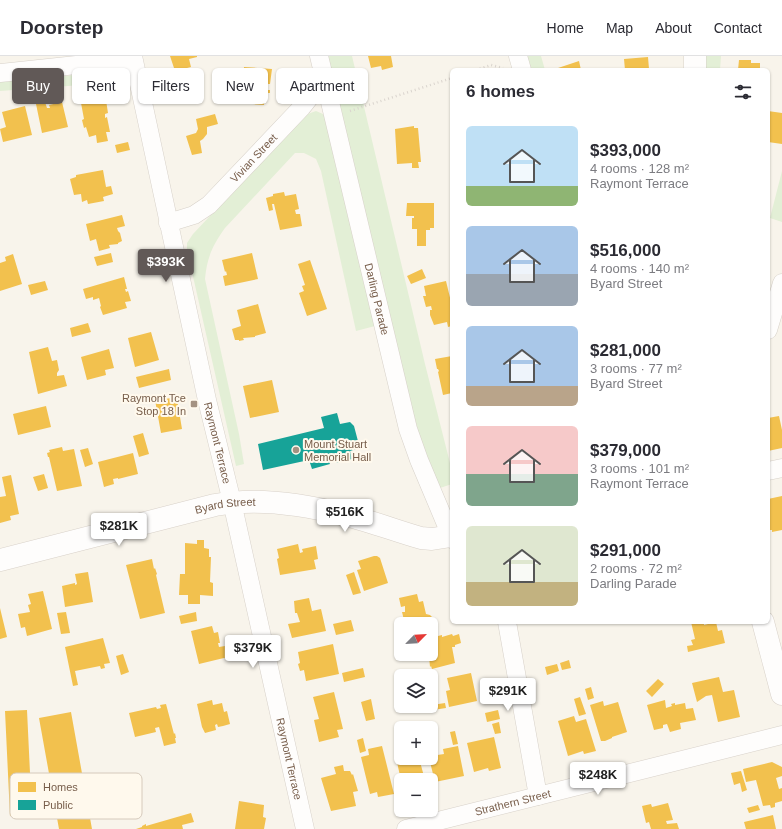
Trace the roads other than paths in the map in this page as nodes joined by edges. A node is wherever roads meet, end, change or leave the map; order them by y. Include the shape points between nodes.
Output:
1 (695, 56) edge
2 (133, 57) edge
3 (321, 65) edge
4 (694, 68) edge
5 (0, 73) edge
6 (168, 223) junction
7 (782, 283) edge
8 (770, 323) edge
9 (782, 468) edge
10 (770, 471) edge
11 (232, 502) junction
12 (450, 531) edge
13 (450, 536) edge
14 (0, 560) edge
15 (507, 624) edge
16 (764, 624) edge
17 (782, 694) edge
18 (782, 735) edge
19 (538, 796) junction
20 (305, 829) edge
21 (406, 829) edge

1 - 4 street
2 - 5 street
2 - 6 street, Raymont Terrace
3 - 6 street, Vivian Street via 314,92 302,107 209,205 194,216
3 - 12 street, Darling Parade via 408,429
6 - 11 street, Raymont Terrace
7 - 8 street
9 - 10 street
11 - 13 street, Byard Street via 296,504 346,515 421,538
11 - 14 street, Byard Street
11 - 20 street, Raymont Terrace
15 - 19 street
16 - 17 street
18 - 19 street, Strathern Street
19 - 21 street, Strathern Street

